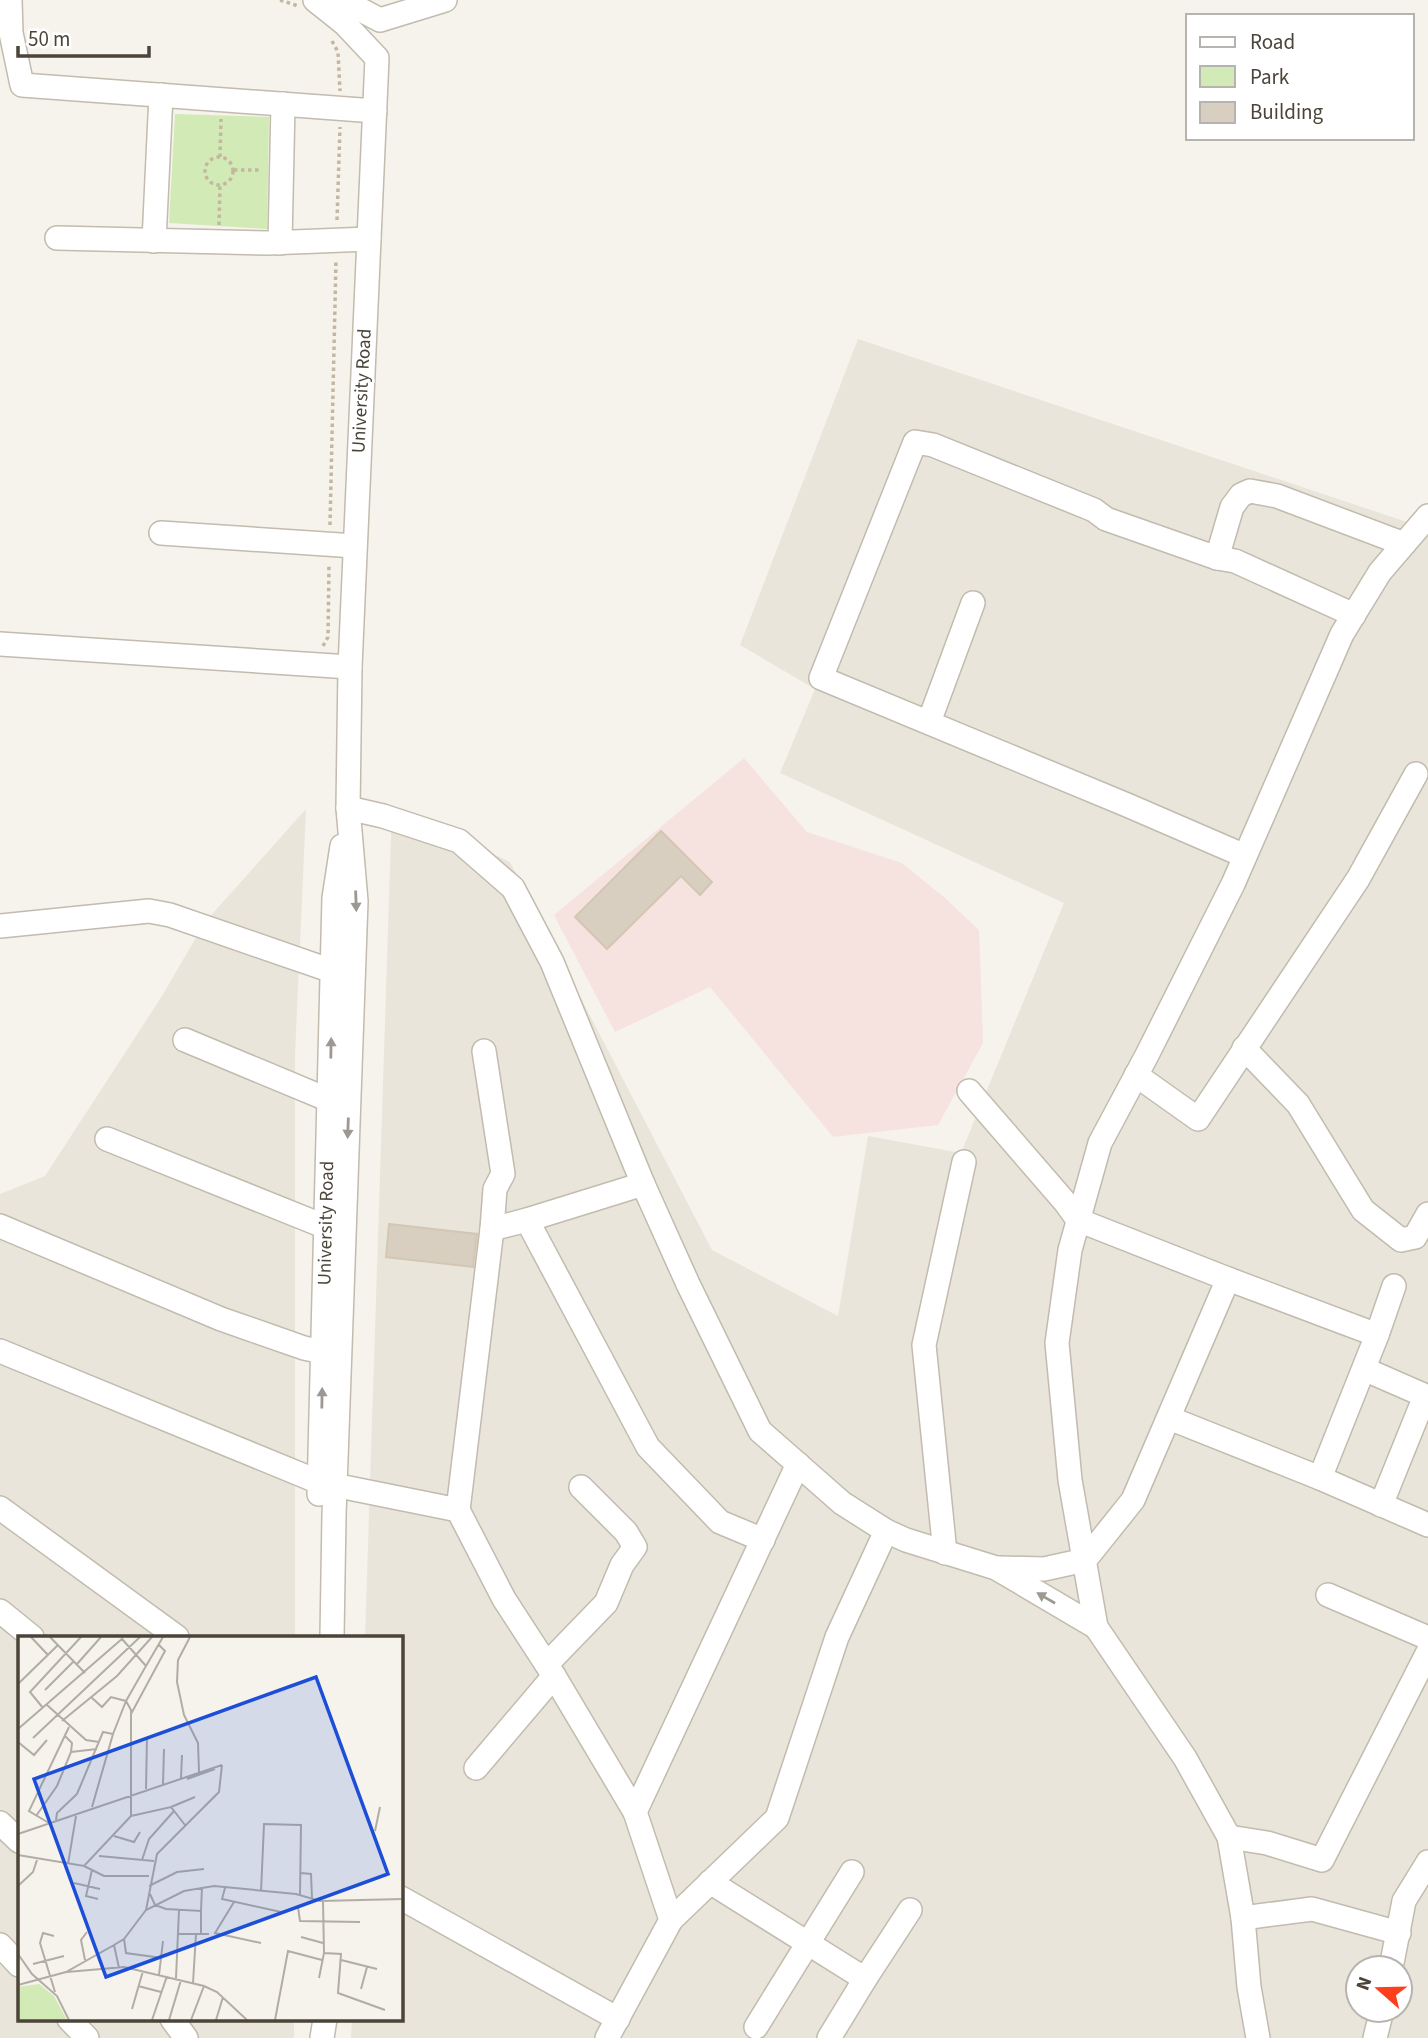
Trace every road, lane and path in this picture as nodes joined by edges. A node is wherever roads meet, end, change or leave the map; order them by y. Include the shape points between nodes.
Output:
1 (10, 0) edge
2 (445, 0) edge
3 (317, 2) edge
4 (380, 10) edge
5 (377, 58) junction
6 (161, 95) junction
7 (222, 100) junction
8 (283, 104) junction
9 (375, 111) junction
10 (220, 157) junction
11 (234, 170) junction
12 (282, 170) junction
13 (220, 184) junction
14 (219, 230) dead end
15 (57, 238) dead end
16 (369, 239) junction
17 (154, 241) junction
18 (280, 243) junction
19 (1428, 516) edge
20 (161, 533) dead end
21 (330, 544) junction
22 (1404, 544) junction
23 (355, 546) junction
24 (1217, 558) junction
25 (973, 603) dead end
26 (1353, 615) junction
27 (0, 644) edge
28 (321, 649) dead end
29 (350, 667) junction
30 (929, 722) junction
31 (1416, 774) dead end
32 (348, 808) junction
33 (1245, 856) junction
34 (170, 915) junction
35 (0, 926) edge
36 (0, 940) edge
37 (343, 972) junction
38 (185, 1040) dead end
39 (1244, 1048) junction
40 (484, 1051) dead end
41 (1136, 1075) junction
42 (969, 1091) dead end
43 (329, 1100) junction
44 (107, 1139) dead end
45 (964, 1162) dead end
46 (643, 1184) junction
47 (1428, 1214) edge
48 (527, 1220) junction
49 (1078, 1220) junction
50 (0, 1226) edge
51 (326, 1227) junction
52 (492, 1229) junction
53 (1228, 1279) junction
54 (1394, 1286) dead end
55 (1377, 1335) junction
56 (0, 1351) edge
57 (323, 1352) junction
58 (1364, 1369) junction
59 (1427, 1396) edge
60 (1168, 1418) junction
61 (799, 1464) junction
62 (1321, 1478) junction
63 (327, 1484) junction
64 (581, 1487) dead end
65 (1381, 1505) junction
66 (0, 1508) edge
67 (458, 1510) junction
68 (1428, 1525) edge
69 (886, 1531) junction
70 (763, 1540) junction
71 (945, 1553) junction
72 (1085, 1560) junction
73 (996, 1569) junction
74 (1328, 1595) dead end
75 (0, 1611) edge
76 (1096, 1627) junction
77 (31, 1636) edge
78 (176, 1636) edge
79 (317, 1636) edge
80 (332, 1636) edge
81 (1428, 1638) edge
82 (1428, 1652) edge
83 (551, 1670) junction
84 (476, 1768) dead end
85 (635, 1812) junction
86 (0, 1823) edge
87 (1229, 1837) junction
88 (18, 1839) edge
89 (1428, 1862) edge
90 (852, 1872) dead end
91 (710, 1882) junction
92 (402, 1899) edge
93 (910, 1910) dead end
94 (1243, 1918) junction
95 (671, 1920) junction
96 (1399, 1933) junction
97 (808, 1943) junction
98 (0, 1945) edge
99 (1394, 1954) edge
100 (18, 1964) edge
101 (865, 1979) junction
102 (71, 2021) edge
103 (173, 2021) edge
104 (756, 2027) dead end
105 (612, 2029) edge
106 (87, 2038) edge
107 (186, 2038) edge
108 (830, 2038) edge
109 (1258, 2038) edge

1 - 6 street via 10,33 22,85
2 - 4 street
3 - 4 street via 346,2
3 - 5 street
4 - 5 street, University Road
5 - 9 street, University Road
6 - 7 street
6 - 17 street
7 - 8 street
7 - 10 path
8 - 9 street
8 - 12 street
9 - 16 street, University Road
10 - 11 path via 230,161
10 - 13 path via 207,163 206,176
11 - 12 path
11 - 13 path via 230,180
12 - 18 street
13 - 14 path
15 - 17 street
16 - 18 street
16 - 23 street, University Road
17 - 18 street
19 - 22 street
20 - 21 street
21 - 23 street
21 - 28 path via 328,637
22 - 24 street via 1277,496 1250,491 1232,507
22 - 26 street
23 - 29 street, University Road
24 - 26 street via 1235,561
24 - 30 street via 1106,519 1094,510 933,445 915,442 821,678
25 - 30 street
26 - 33 street
27 - 29 street
29 - 32 street, University Road
30 - 33 street
31 - 39 street via 1358,879
32 - 37 street, University Road via 356,901
32 - 46 street via 458,841 513,888 552,962
33 - 41 street
34 - 35 street via 149,911
34 - 36 street
34 - 37 street
43 -> 37 street, University Road
37 -> 63 street, University Road
38 - 43 street
39 - 41 street via 1198,1119
39 - 47 street via 1298,1104 1363,1210 1401,1240 1415,1237
40 - 52 street via 503,1174 495,1189
41 - 49 street via 1100,1143
42 - 49 street
43 - 51 street, University Road
44 - 51 street
45 - 71 street via 924,1345
46 - 48 street
46 - 61 street via 761,1431
48 - 52 street
48 - 70 street via 648,1447 720,1522
49 - 53 street
49 - 72 street via 1057,1343 1070,1480
50 - 57 street via 221,1319
51 - 57 street, University Road
52 - 67 street
53 - 55 street
53 - 60 street
54 - 55 street
55 - 58 street
56 - 63 street
63 -> 57 street, University Road
58 - 59 street
58 - 62 street
59 - 65 street
60 - 62 street
60 - 72 street via 1133,1500
61 - 69 street via 842,1503
61 - 70 street
62 - 65 street
63 - 67 street
63 - 79 street, University Road
63 - 80 street, University Road
64 - 83 street via 635,1547 606,1602
65 - 68 street
66 - 78 street
67 - 83 street via 504,1599
69 - 71 street
69 - 91 street via 837,1637 777,1818
70 - 85 street
71 - 73 street
72 - 73 street via 1044,1569
72 - 76 street
76 -> 73 street
74 - 81 street
75 - 77 street
76 - 87 street via 1185,1758
82 - 87 street via 1322,1860
83 - 84 street
83 - 85 street
85 - 95 street
86 - 88 street
87 - 94 street
89 - 96 street via 1404,1901
90 - 97 street
91 - 95 street
91 - 97 street
92 - 105 street
93 - 101 street
94 - 96 street via 1312,1909
94 - 109 street
95 - 105 street
96 - 99 street
97 - 101 street
97 - 104 street
98 - 100 street
101 - 108 street
102 - 106 street
103 - 107 street

